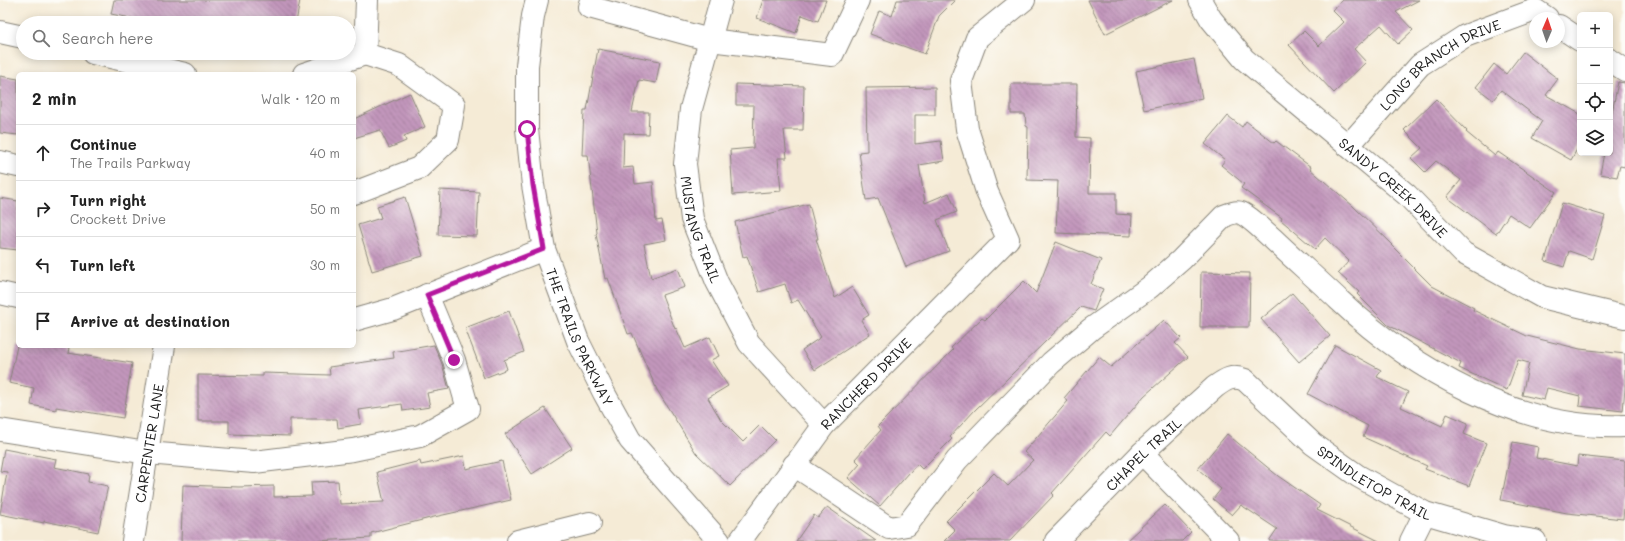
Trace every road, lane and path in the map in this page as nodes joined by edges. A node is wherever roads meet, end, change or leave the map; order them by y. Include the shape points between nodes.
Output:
1 (368, 0) edge
2 (536, 0) edge
3 (591, 0) edge
4 (721, 0) edge
5 (858, 0) edge
6 (1024, 0) edge
7 (1200, 0) edge
8 (1529, 12) edge
9 (1565, 30) edge
10 (0, 32) edge
11 (16, 35) edge
12 (1577, 38) edge
13 (710, 40) junction
14 (365, 54) junction
15 (356, 57) edge
16 (124, 60) edge
17 (347, 60) edge
18 (1613, 62) edge
19 (1625, 70) edge
20 (176, 72) edge
21 (310, 72) edge
22 (1348, 146) junction
23 (0, 162) edge
24 (16, 166) edge
25 (356, 192) edge
26 (544, 249) junction
27 (0, 293) edge
28 (427, 295) junction
29 (16, 297) edge
30 (1625, 317) edge
31 (356, 319) edge
32 (164, 348) edge
33 (1238, 377) joint
34 (824, 425) junction
35 (1625, 426) edge
36 (0, 430) edge
37 (147, 453) junction
38 (1142, 453) junction
39 (794, 465) junction
40 (1425, 513) junction
41 (590, 523) dead end
42 (133, 541) edge
43 (518, 541) edge
44 (719, 541) edge
45 (740, 541) edge
46 (1056, 541) edge
47 (1228, 541) edge
48 (1411, 541) edge
49 (1535, 541) edge

1 - 14 street
2 - 26 street, THE TRAILS PARKWAY via 527,66 527,129
3 - 13 street via 589,7
4 - 13 street, MUSTANG TRAIL
5 - 13 street via 832,55
6 - 34 street, RANCHERD DRIVE via 977,38 961,82 967,129 987,192 1008,239
7 - 22 street, SANDY CREEK DRIVE via 1211,19 1244,59
8 - 22 street, LONG BRANCH DRIVE via 1465,36 1420,65
9 - 12 street
10 - 11 street
13 - 34 street, MUSTANG TRAIL via 690,109 684,164 692,219 717,282 749,343
14 - 15 street
14 - 25 street via 399,65 454,105 448,140 419,168
16 - 20 street
17 - 21 street
18 - 19 street
22 - 30 street, SANDY CREEK DRIVE via 1407,195 1463,252 1542,297
23 - 24 street
26 - 28 street
26 - 44 street, THE TRAILS PARKWAY via 578,341 630,440
27 - 29 street
28 - 31 street via 393,309
28 - 37 street via 454,360 468,409 462,413 420,436 353,450 254,462
32 - 37 street, CARPENTER LANE
33 - 38 street, CHAPEL TRAIL via 1227,378 1215,387
33 - 40 street, SPINDLETOP TRAIL via 1245,380 1313,444 1358,476
34 - 39 street, RANCHERD DRIVE
35 - 39 street via 1608,427 1562,421 1513,409 1425,367 1390,344 1353,314 1260,228 1241,213 1232,213 1224,216 1182,260 1150,287 1091,329 1051,362 957,460 907,525 889,528
36 - 37 street
37 - 42 street, CARPENTER LANE
38 - 46 street, CHAPEL TRAIL
38 - 47 street
39 - 45 street, RANCHERD DRIVE
40 - 48 street
40 - 49 street, SPINDLETOP TRAIL via 1504,536
41 - 43 street

